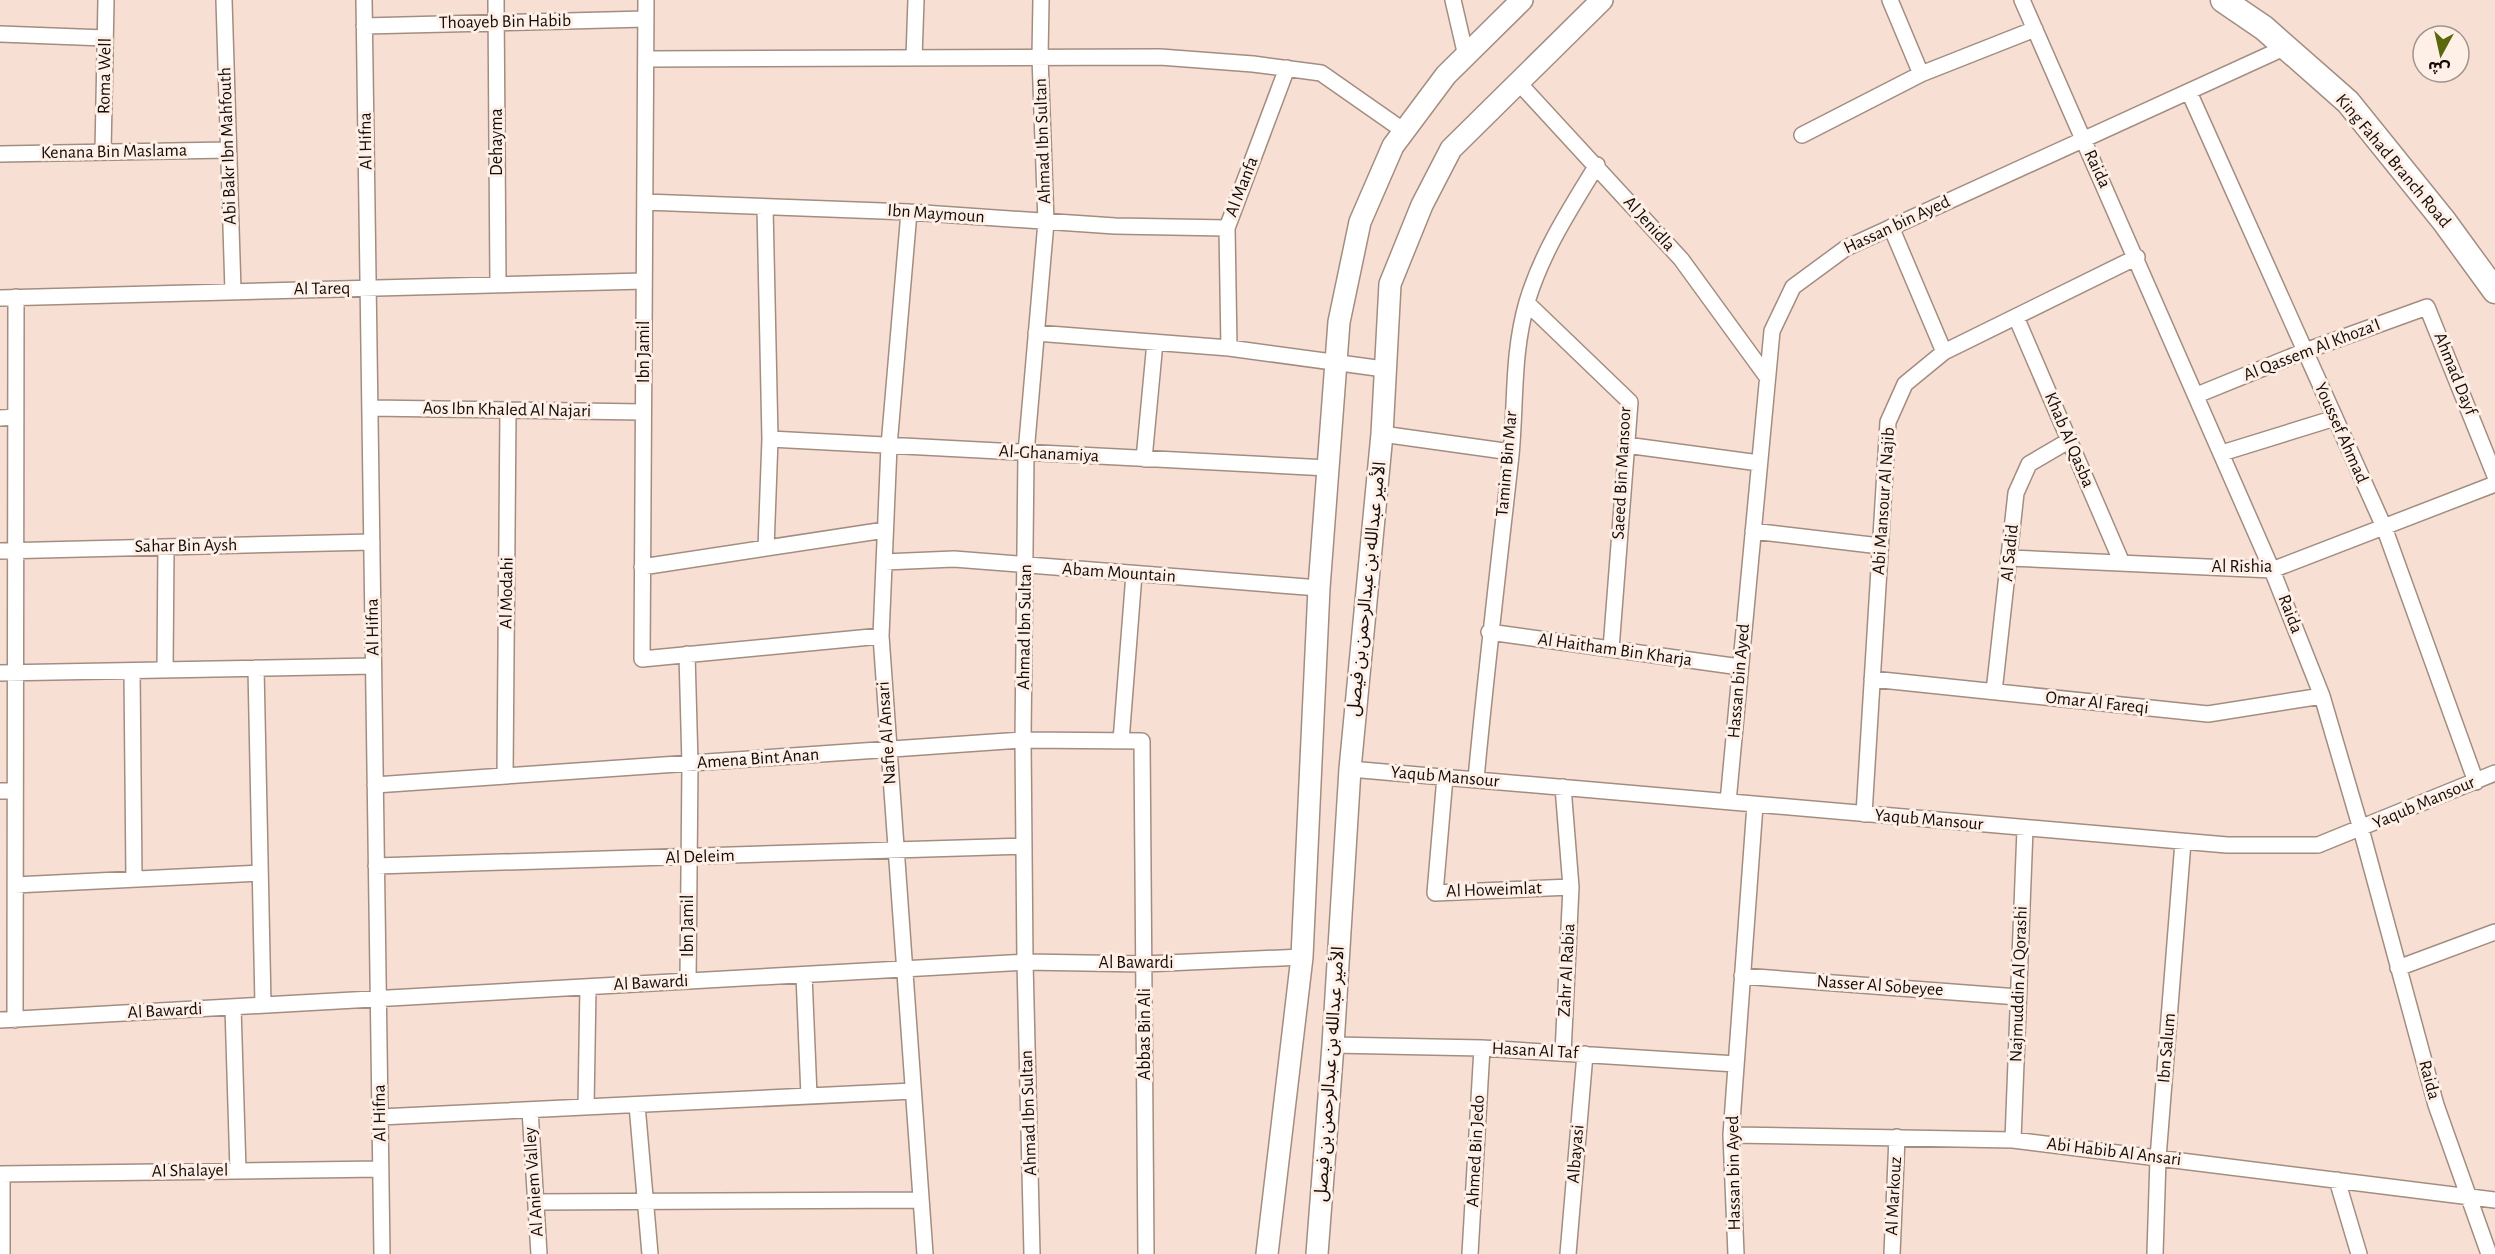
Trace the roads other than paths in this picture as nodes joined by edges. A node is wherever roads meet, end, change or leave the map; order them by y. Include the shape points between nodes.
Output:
1 (106, 0) edge
2 (224, 0) edge
3 (364, 0) edge
4 (496, 0) edge
5 (646, 0) edge
6 (916, 0) edge
7 (1041, 0) edge
8 (1522, 0) edge
9 (1602, 0) edge
10 (1890, 0) edge
11 (2022, 0) edge
12 (2223, 0) edge
13 (1451, 1) edge
14 (646, 19) junction
15 (496, 23) junction
16 (364, 26) junction
17 (2035, 29) junction
18 (0, 34) edge
19 (105, 38) junction
20 (2286, 47) junction
21 (1466, 56) junction
22 (1040, 57) junction
23 (914, 58) junction
24 (646, 59) junction
25 (1287, 68) junction
26 (1921, 74) junction
27 (1518, 82) junction
28 (2189, 92) junction
29 (1404, 131) junction
30 (1802, 135) dead end
31 (2084, 140) junction
32 (228, 150) junction
33 (103, 152) junction
34 (0, 154) edge
35 (1597, 165) junction
36 (645, 202) junction
37 (765, 207) junction
38 (909, 212) junction
39 (1046, 222) junction
40 (1891, 227) junction
41 (1227, 228) junction
42 (2137, 257) junction
43 (644, 281) junction
44 (498, 285) junction
45 (368, 288) junction
46 (232, 291) junction
47 (2495, 291) edge
48 (8, 297) edge
49 (1527, 303) junction
50 (2427, 306) joint
51 (2016, 317) junction
52 (1036, 333) junction
53 (1155, 342) junction
54 (1229, 348) junction
55 (2305, 351) junction
56 (1944, 352) junction
57 (1336, 363) junction
58 (1384, 369) junction
59 (1767, 377) junction
60 (2197, 395) junction
61 (370, 408) junction
62 (508, 410) junction
63 (644, 412) junction
64 (8, 417) edge
65 (2335, 418) junction
66 (1382, 434) junction
67 (770, 439) junction
68 (2070, 440) junction
69 (1626, 445) junction
70 (889, 446) junction
71 (1511, 452) junction
72 (1026, 453) junction
73 (2222, 453) junction
74 (1144, 459) junction
75 (1759, 463) junction
76 (1328, 468) junction
77 (2495, 476) edge
78 (2495, 484) edge
79 (2384, 527) junction
80 (885, 530) junction
81 (1753, 531) junction
82 (372, 542) junction
83 (1880, 546) junction
84 (166, 547) junction
85 (766, 548) junction
86 (8, 551) edge
87 (2010, 558) junction
88 (884, 562) junction
89 (2122, 563) junction
90 (1026, 566) junction
91 (642, 567) junction
92 (2272, 570) junction
93 (1134, 574) junction
94 (1319, 588) junction
95 (1489, 632) junction
96 (880, 636) junction
97 (1611, 649) junction
98 (687, 654) junction
99 (373, 666) junction
100 (1740, 667) junction
101 (256, 668) junction
102 (165, 670) junction
103 (132, 671) junction
104 (8, 673) edge
105 (1872, 680) junction
106 (1994, 692) junction
107 (2322, 696) junction
108 (1023, 740) junction
109 (1120, 741) junction
110 (1142, 741) joint
111 (888, 750) junction
112 (690, 764) junction
113 (1350, 769) junction
114 (2495, 774) edge
115 (505, 776) junction
116 (1445, 777) junction
117 (1476, 779) junction
118 (2476, 782) junction
119 (375, 785) junction
120 (1563, 788) junction
121 (8, 791) edge
122 (1728, 802) junction
123 (1755, 805) junction
124 (1864, 814) junction
125 (2025, 829) junction
126 (2361, 829) junction
127 (2183, 842) junction
128 (1024, 846) junction
129 (896, 851) junction
130 (688, 858) junction
131 (376, 866) junction
132 (260, 873) junction
133 (134, 879) junction
134 (15, 885) junction
135 (1571, 887) junction
136 (7, 919) edge
137 (2495, 932) edge
138 (1302, 957) junction
139 (1025, 962) junction
140 (1144, 964) junction
141 (2398, 968) junction
142 (904, 969) junction
143 (804, 975) junction
144 (1742, 976) junction
145 (688, 981) junction
146 (588, 987) junction
147 (2018, 997) junction
148 (378, 999) junction
149 (263, 1005) junction
150 (233, 1007) junction
151 (7, 1020) edge
152 (1334, 1045) junction
153 (1482, 1048) junction
154 (1563, 1053) junction
155 (1585, 1054) junction
156 (1736, 1064) junction
157 (913, 1091) junction
158 (809, 1096) junction
159 (637, 1105) junction
160 (586, 1107) junction
161 (530, 1110) junction
162 (380, 1117) junction
163 (1731, 1134) junction
164 (1897, 1137) junction
165 (2013, 1140) junction
166 (2158, 1158) junction
167 (380, 1169) junction
168 (238, 1171) junction
169 (1, 1174) edge
170 (2337, 1180) junction
171 (2468, 1197) junction
172 (921, 1200) junction
173 (2495, 1200) edge
174 (536, 1202) junction
175 (645, 1202) junction
176 (2, 1254) edge
177 (382, 1254) edge
178 (539, 1254) edge
179 (650, 1254) edge
180 (925, 1254) edge
181 (1032, 1254) edge
182 (1146, 1254) edge
183 (1267, 1254) edge
184 (1317, 1254) edge
185 (1470, 1254) edge
186 (1568, 1254) edge
187 (1736, 1254) edge
188 (1892, 1254) edge
189 (2155, 1254) edge
190 (2359, 1254) edge
191 (2489, 1254) edge

1 - 19 street, Roma Well
2 - 32 street, Abi Bakr Ibn Mahfouth
3 - 16 street, Al Hifna
4 - 15 street, Dehayma
5 - 14 street, Ibn Jamil
6 - 23 street
7 - 22 street, Ahmad Ibn Sultan
8 - 21 main road, الأمير عبدالله بن عبدالرحمن بن فيصل
9 - 27 main road, الأمير عبدالله بن عبدالرحمن بن فيصل
10 - 26 street
11 - 17 street, Raida
12 - 20 main road, King Fahad Branch Road
13 - 21 street
14 - 15 street, Thoayeb Bin Habib
14 - 24 street, Ibn Jamil
15 - 16 street, Thoayeb Bin Habib
15 - 44 street, Dehayma
16 - 45 street, Al Hifna
17 - 26 street
17 - 31 street, Raida
18 - 19 street
19 - 33 street, Roma Well
20 - 28 street, Hassan bin Ayed
20 - 47 main road, King Fahad Branch Road via 2348,102
21 - 29 main road, الأمير عبدالله بن عبدالرحمن بن فيصل via 1446,75
22 - 23 street
22 - 25 street via 1160,57
22 - 39 street, Ahmad Ibn Sultan
23 - 24 street
24 - 36 street, Ibn Jamil
25 - 29 street via 1321,73
25 - 41 street, Al Manfa
26 - 30 street
27 - 35 street, Al Jenidla
27 - 58 main road, الأمير عبدالله بن عبدالرحمن بن فيصل via 1451,149 1422,205 1390,284
28 - 31 street, Hassan bin Ayed
28 - 55 street, Youssef Ahmad
29 - 57 main road, الأمير عبدالله بن عبدالرحمن بن فيصل via 1393,146 1360,222 1339,322
31 - 40 street, Hassan bin Ayed
31 - 42 street, Raida
32 - 33 street, Kenana Bin Maslama
32 - 46 street, Abi Bakr Ibn Mahfouth
33 - 34 street, Kenana Bin Maslama
35 - 49 street, Tamim Bin Mar via 1552,238
35 - 59 street, Al Jenidla via 1681,259
36 - 37 street, Ibn Maymoun
36 - 43 street, Ibn Jamil
37 - 38 street, Ibn Maymoun
37 - 67 street
38 - 39 street, Ibn Maymoun
38 - 70 street, Nafie Al Ansari
39 - 41 street, Ibn Maymoun
39 - 52 street, Ahmad Ibn Sultan
40 - 56 street
40 - 59 street, Hassan bin Ayed via 1846,248 1793,287 1772,331
41 - 54 street, Al Manfa
42 - 51 street, Abi Mansour Al Najib
42 - 60 street, Raida
43 - 44 street, Al Tareq
43 - 63 street, Ibn Jamil
44 - 45 street, Al Tareq
45 - 46 street, Al Tareq
45 - 61 street, Al Hifna
46 - 48 street, Al Tareq
48 - 64 street
49 - 69 street, Saeed Bin Mansoor via 1629,402
49 - 71 street, Tamim Bin Mar via 1513,379
50 - 55 street, Al Qassem Al Khoza'I
50 - 77 street, Ahmad Dayf
51 - 56 street, Abi Mansour Al Najib
51 - 68 street, Khab Al Qasba
52 - 53 street
52 - 72 street, Ahmad Ibn Sultan
53 - 54 street
53 - 74 street
54 - 57 street
55 - 60 street, Al Qassem Al Khoza'I
55 - 65 street, Youssef Ahmad
56 - 83 street, Abi Mansour Al Najib via 1905,384 1888,422
57 - 58 street
57 - 76 main road, الأمير عبدالله بن عبدالرحمن بن فيصل
58 - 66 main road, الأمير عبدالله بن عبدالرحمن بن فيصل
59 - 75 street, Hassan bin Ayed
60 - 73 street, Raida
61 - 62 street, Aos Ibn Khaled Al Najari
61 - 82 street, Al Hifna
62 - 63 street, Aos Ibn Khaled Al Najari
62 - 115 street, Al Modahi
63 - 91 street, Ibn Jamil
64 - 86 street
65 - 73 street
65 - 79 street, Youssef Ahmad
66 - 71 street
66 - 113 main road, الأمير عبدالله بن عبدالرحمن بن فيصل
67 - 70 street, Al-Ghanamiya
67 - 85 street
68 - 87 street, Al Sadid via 2029,464 2016,493
68 - 89 street, Khab Al Qasba
69 - 75 street
69 - 97 street, Saeed Bin Mansoor
70 - 72 street, Al-Ghanamiya
70 - 80 street, Nafie Al Ansari
71 - 95 street, Tamim Bin Mar
72 - 74 street, Al-Ghanamiya
72 - 90 street, Ahmad Ibn Sultan
73 - 92 street, Raida
74 - 76 street, Al-Ghanamiya
75 - 81 street, Hassan bin Ayed
76 - 94 main road, الأمير عبدالله بن عبدالرحمن بن فيصل
78 - 79 street, Al Rishia
79 - 92 street, Al Rishia
79 - 118 street, Youssef Ahmad
80 - 85 street
80 - 88 street, Nafie Al Ansari
81 - 83 street
81 - 100 street, Hassan bin Ayed
82 - 84 street, Sahar Bin Aysh
82 - 99 street, Al Hifna
83 - 105 street, Abi Mansour Al Najib
84 - 86 street, Sahar Bin Aysh
84 - 102 street
85 - 91 street
86 - 104 street
87 - 89 street, Al Rishia
87 - 106 street, Al Sadid
88 - 90 street, Abam Mountain via 954,559
88 - 96 street, Nafie Al Ansari
89 - 92 street, Al Rishia
90 - 93 street, Abam Mountain
90 - 108 street, Ahmad Ibn Sultan
91 - 98 street, Ibn Jamil via 642,659
92 - 107 street, Raida
93 - 94 street, Abam Mountain
93 - 109 street
94 - 138 main road, الأمير عبدالله بن عبدالرحمن بن فيصل
95 - 97 street, Al Haitham Bin Kharja
95 - 117 street, Tamim Bin Mar
96 - 98 street, Ibn Jamil
96 - 111 street, Nafie Al Ansari
97 - 100 street, Al Haitham Bin Kharja
98 - 112 street, Ibn Jamil
99 - 101 street
99 - 119 street, Al Hifna
100 - 122 street, Hassan bin Ayed
101 - 102 street
101 - 132 street
102 - 103 street
103 - 104 street
103 - 133 street
104 - 121 street
105 - 106 street, Omar Al Fareqi
105 - 124 street, Abi Mansour Al Najib
106 - 107 street, Omar Al Fareqi via 2208,714
107 - 126 street, Raida
108 - 109 street, Amena Bint Anan
108 - 111 street, Amena Bint Anan
108 - 128 street, Ahmad Ibn Sultan
109 - 110 street, Amena Bint Anan
110 - 140 street, Abbas Bin Ali
111 - 112 street, Amena Bint Anan
111 - 129 street, Nafie Al Ansari
112 - 115 street, Amena Bint Anan
112 - 130 street, Ibn Jamil
113 - 116 street, Yaqub Mansour
113 - 152 main road, الأمير عبدالله بن عبدالرحمن بن فيصل
114 - 118 street, Yaqub Mansour
115 - 119 street, Amena Bint Anan
116 - 117 street, Yaqub Mansour
116 - 135 street, Al Howeimlat via 1435,893
117 - 120 street, Yaqub Mansour
118 - 126 street, Yaqub Mansour
119 - 131 street, Al Hifna
120 - 122 street, Yaqub Mansour
120 - 135 street
121 - 134 street
122 - 123 street, Yaqub Mansour
123 - 124 street, Yaqub Mansour
123 - 144 street, Hassan bin Ayed
124 - 125 street, Yaqub Mansour
125 - 127 street, Yaqub Mansour
125 - 147 street, Najmuddin Al Qorashi
126 - 127 street, Yaqub Mansour via 2318,845
126 - 141 street, Raida
127 - 166 street, Ibn Salum
128 - 129 street, Al Deleim
128 - 139 street, Ahmad Ibn Sultan
129 - 130 street, Al Deleim
129 - 142 street, Nafie Al Ansari
130 - 131 street, Al Deleim
130 - 145 street, Ibn Jamil
131 - 148 street, Al Hifna
132 - 133 street
132 - 149 street
133 - 134 street
134 - 136 street
135 - 154 street, Zahr Al Rabia
136 - 151 street
137 - 141 street
138 - 140 street, Al Bawardi
138 - 183 main road, الأمير عبدالله بن عبدالرحمن بن فيصل
139 - 140 street, Al Bawardi
139 - 142 street, Al Bawardi
139 - 181 street, Ahmad Ibn Sultan
140 - 182 street, Abbas Bin Ali
141 - 171 street, Raida via 2436,1106
142 - 143 street, Al Bawardi
142 - 157 street, Nafie Al Ansari
143 - 145 street, Al Bawardi
143 - 158 street
144 - 147 street, Nasser Al Sobeyee
144 - 156 street, Hassan bin Ayed
145 - 146 street, Al Bawardi
146 - 148 street, Al Bawardi
146 - 160 street
147 - 165 street, Najmuddin Al Qorashi
148 - 149 street, Al Bawardi
148 - 162 street, Al Hifna
149 - 150 street, Al Bawardi
150 - 151 street, Al Bawardi
150 - 168 street
152 - 153 street, Hasan Al Taf
152 - 184 main road, الأمير عبدالله بن عبدالرحمن بن فيصل
153 - 154 street, Hasan Al Taf
153 - 185 street, Ahmed Bin Jedo
154 - 155 street, Hasan Al Taf
155 - 156 street, Hasan Al Taf
155 - 186 street, Albayasi
156 - 163 street, Hassan bin Ayed
157 - 158 street
157 - 172 street, Nafie Al Ansari
158 - 159 street
159 - 160 street
159 - 175 street
160 - 161 street
161 - 162 street
161 - 174 street, Al Aniem Valley
162 - 167 street, Al Hifna
163 - 164 street, Abi Habib Al Ansari
163 - 187 street, Hassan bin Ayed
164 - 165 street, Abi Habib Al Ansari
164 - 188 street, Al Markouz
165 - 166 street, Abi Habib Al Ansari
166 - 170 street, Abi Habib Al Ansari
166 - 189 street, Ibn Salum
167 - 168 street, Al Shalayel
167 - 177 street, Al Hifna
168 - 169 street, Al Shalayel
169 - 176 street
170 - 171 street, Abi Habib Al Ansari
170 - 190 street
171 - 173 street, Abi Habib Al Ansari
171 - 191 street, Raida
172 - 175 street
172 - 180 street, Nafie Al Ansari
174 - 175 street
174 - 178 street, Al Aniem Valley
175 - 179 street

